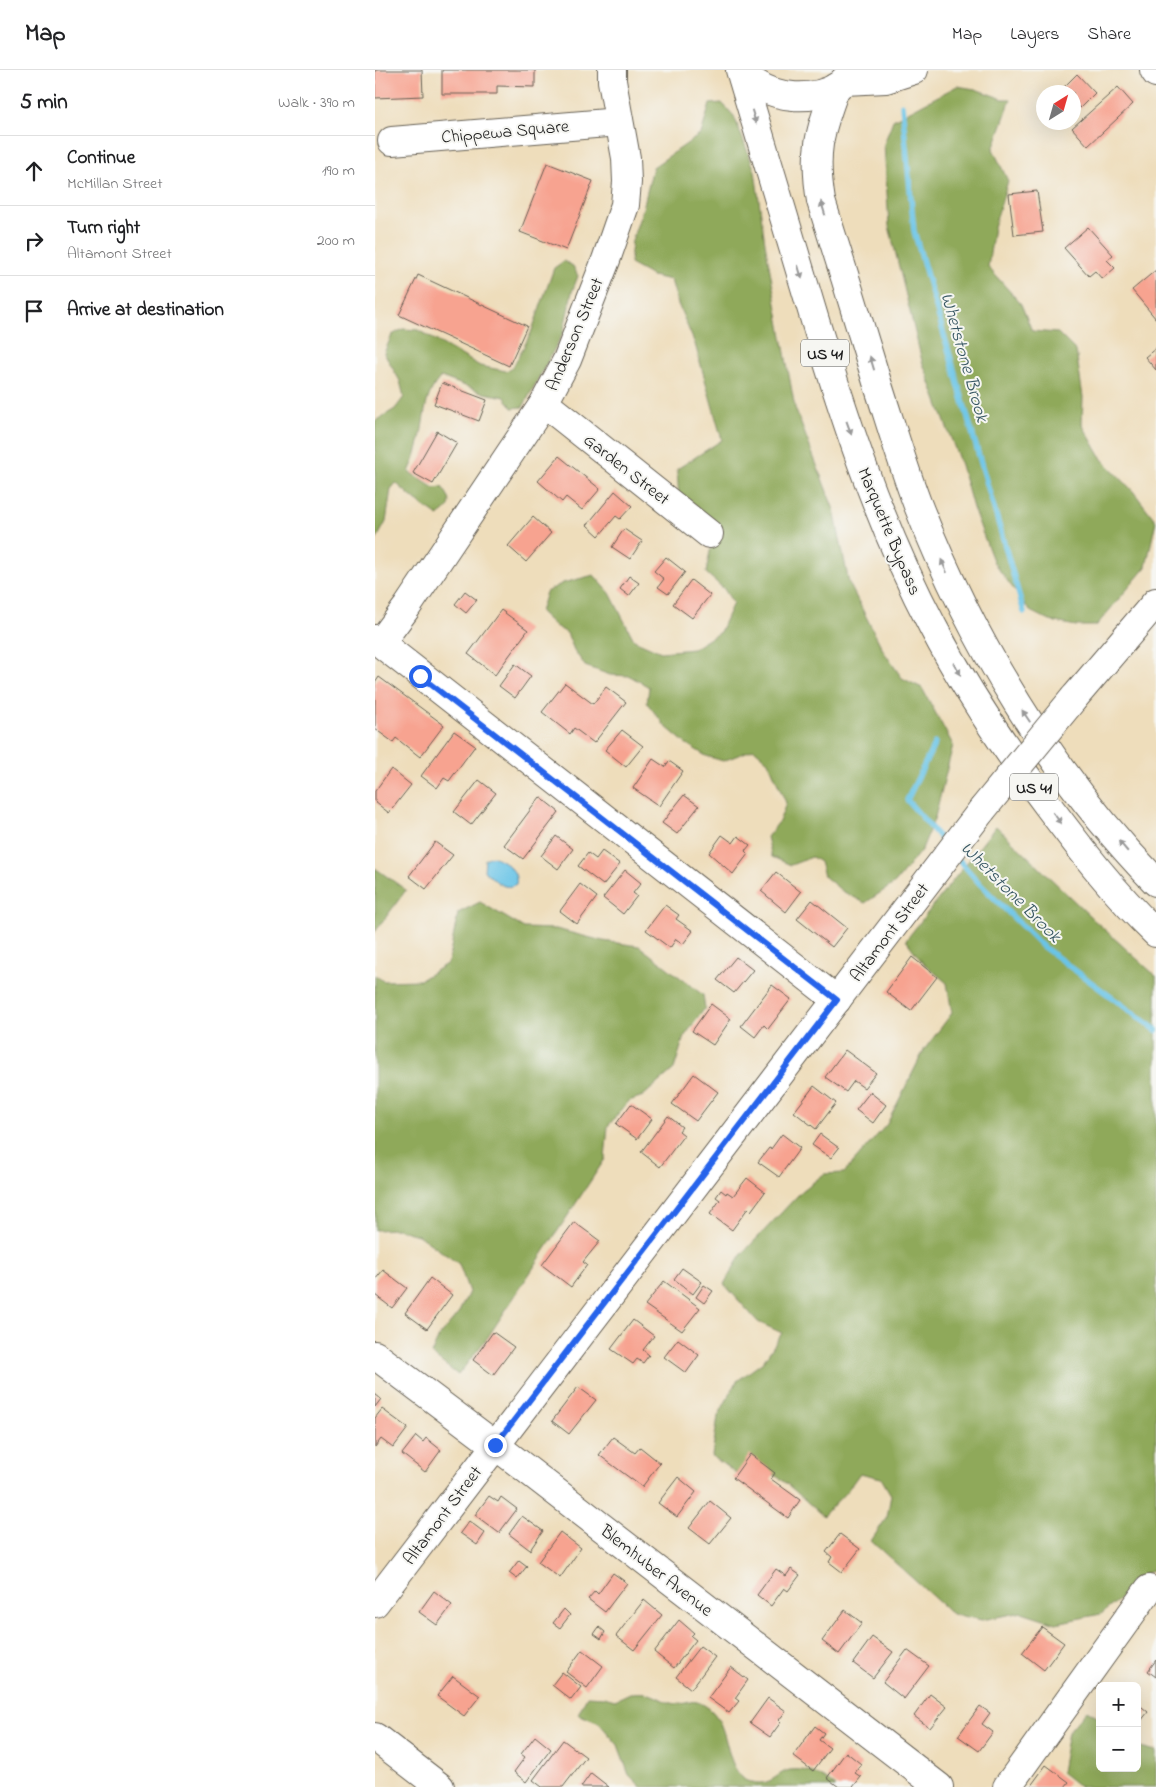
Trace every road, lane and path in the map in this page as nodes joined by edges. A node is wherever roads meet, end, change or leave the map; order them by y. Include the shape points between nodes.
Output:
1 (612, 70) edge
2 (741, 70) edge
3 (914, 70) edge
4 (844, 79) edge
5 (619, 122) junction
6 (392, 141) dead end
7 (544, 403) junction
8 (709, 534) dead end
9 (1156, 602) edge
10 (378, 641) edge
11 (1156, 882) edge
12 (1156, 933) edge
13 (837, 1000) junction
14 (375, 1355) edge
15 (495, 1445) junction
16 (1149, 1589) dead end
17 (375, 1603) edge
18 (375, 1736) edge
19 (441, 1787) edge
20 (939, 1787) edge
21 (1007, 1787) edge

1 - 5 main road, Anderson Street
2 - 4 main road via 755,83 786,96 803,97
2 -> 12 main road, Marquette Bypass / US 41 via 844,414 909,579 961,676 1023,772 1106,879
3 - 4 main road via 886,79
11 -> 4 main road, Marquette Bypass / US 41 via 1093,810 1009,692 964,610 917,502 821,201 817,179 816,159 824,118
5 - 6 main road, Chippewa Square
5 - 7 main road, Anderson Street via 626,166 625,205 577,337
7 - 8 main road, Garden Street
7 - 10 main road, Anderson Street via 407,607
9 - 13 main road, Altamont Street, bridge via 982,810
10 - 13 main road
13 - 15 main road, Altamont Street
14 - 15 main road, Blemhuber Avenue
15 - 17 main road, Altamont Street
15 - 20 main road, Blemhuber Avenue
16 - 21 main road
18 - 19 main road

